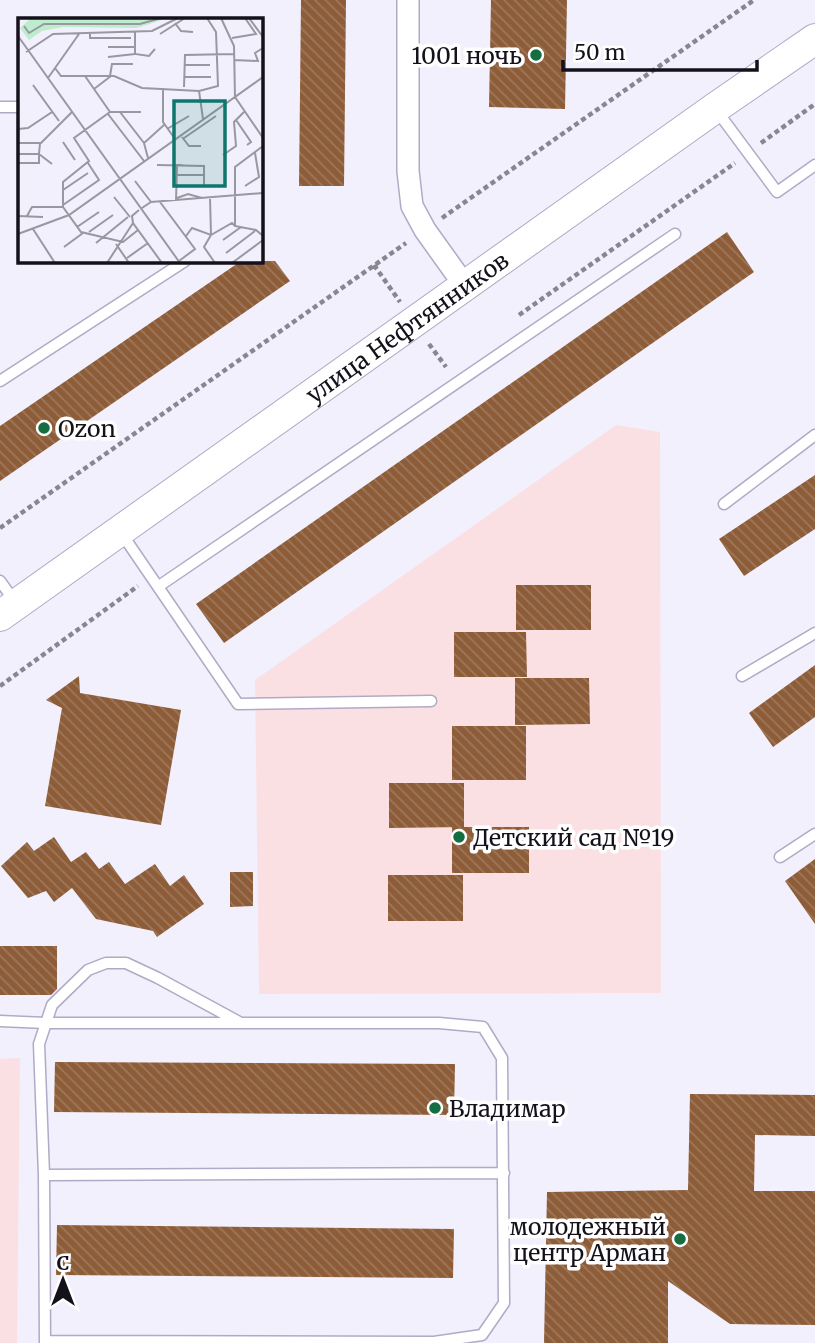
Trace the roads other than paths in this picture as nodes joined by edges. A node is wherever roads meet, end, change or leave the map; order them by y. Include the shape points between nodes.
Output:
1 (408, 0) edge
2 (815, 39) edge
3 (0, 107) edge
4 (18, 107) edge
5 (715, 108) junction
6 (815, 165) edge
7 (674, 234) dead end
8 (183, 262) edge
9 (466, 286) junction
10 (0, 381) edge
11 (815, 435) edge
12 (724, 504) dead end
13 (120, 531) junction
14 (159, 586) junction
15 (5, 601) edge
16 (815, 633) edge
17 (742, 676) dead end
18 (431, 701) dead end
19 (815, 834) edge
20 (780, 857) dead end
21 (0, 1021) edge
22 (46, 1023) junction
23 (240, 1023) junction
24 (504, 1173) junction
25 (44, 1175) junction
26 (45, 1342) edge

1 - 9 street via 412,206
2 - 5 street, улица Нефтянников
3 - 4 lane
5 - 6 lane via 777,192
5 - 9 street, улица Нефтянников
7 - 14 lane
8 - 10 lane
9 - 13 street, улица Нефтянников
11 - 12 lane
13 - 14 lane
13 - 15 street, улица Нефтянников
14 - 18 lane via 238,704
16 - 17 lane
19 - 20 lane
21 - 22 lane
22 - 23 lane
22 - 23 lane via 52,1005 88,970 126,962
22 - 25 lane via 39,1044
23 - 24 lane via 483,1027 502,1058
24 - 25 lane
24 - 26 lane via 504,1303 482,1335 434,1342
25 - 26 lane

